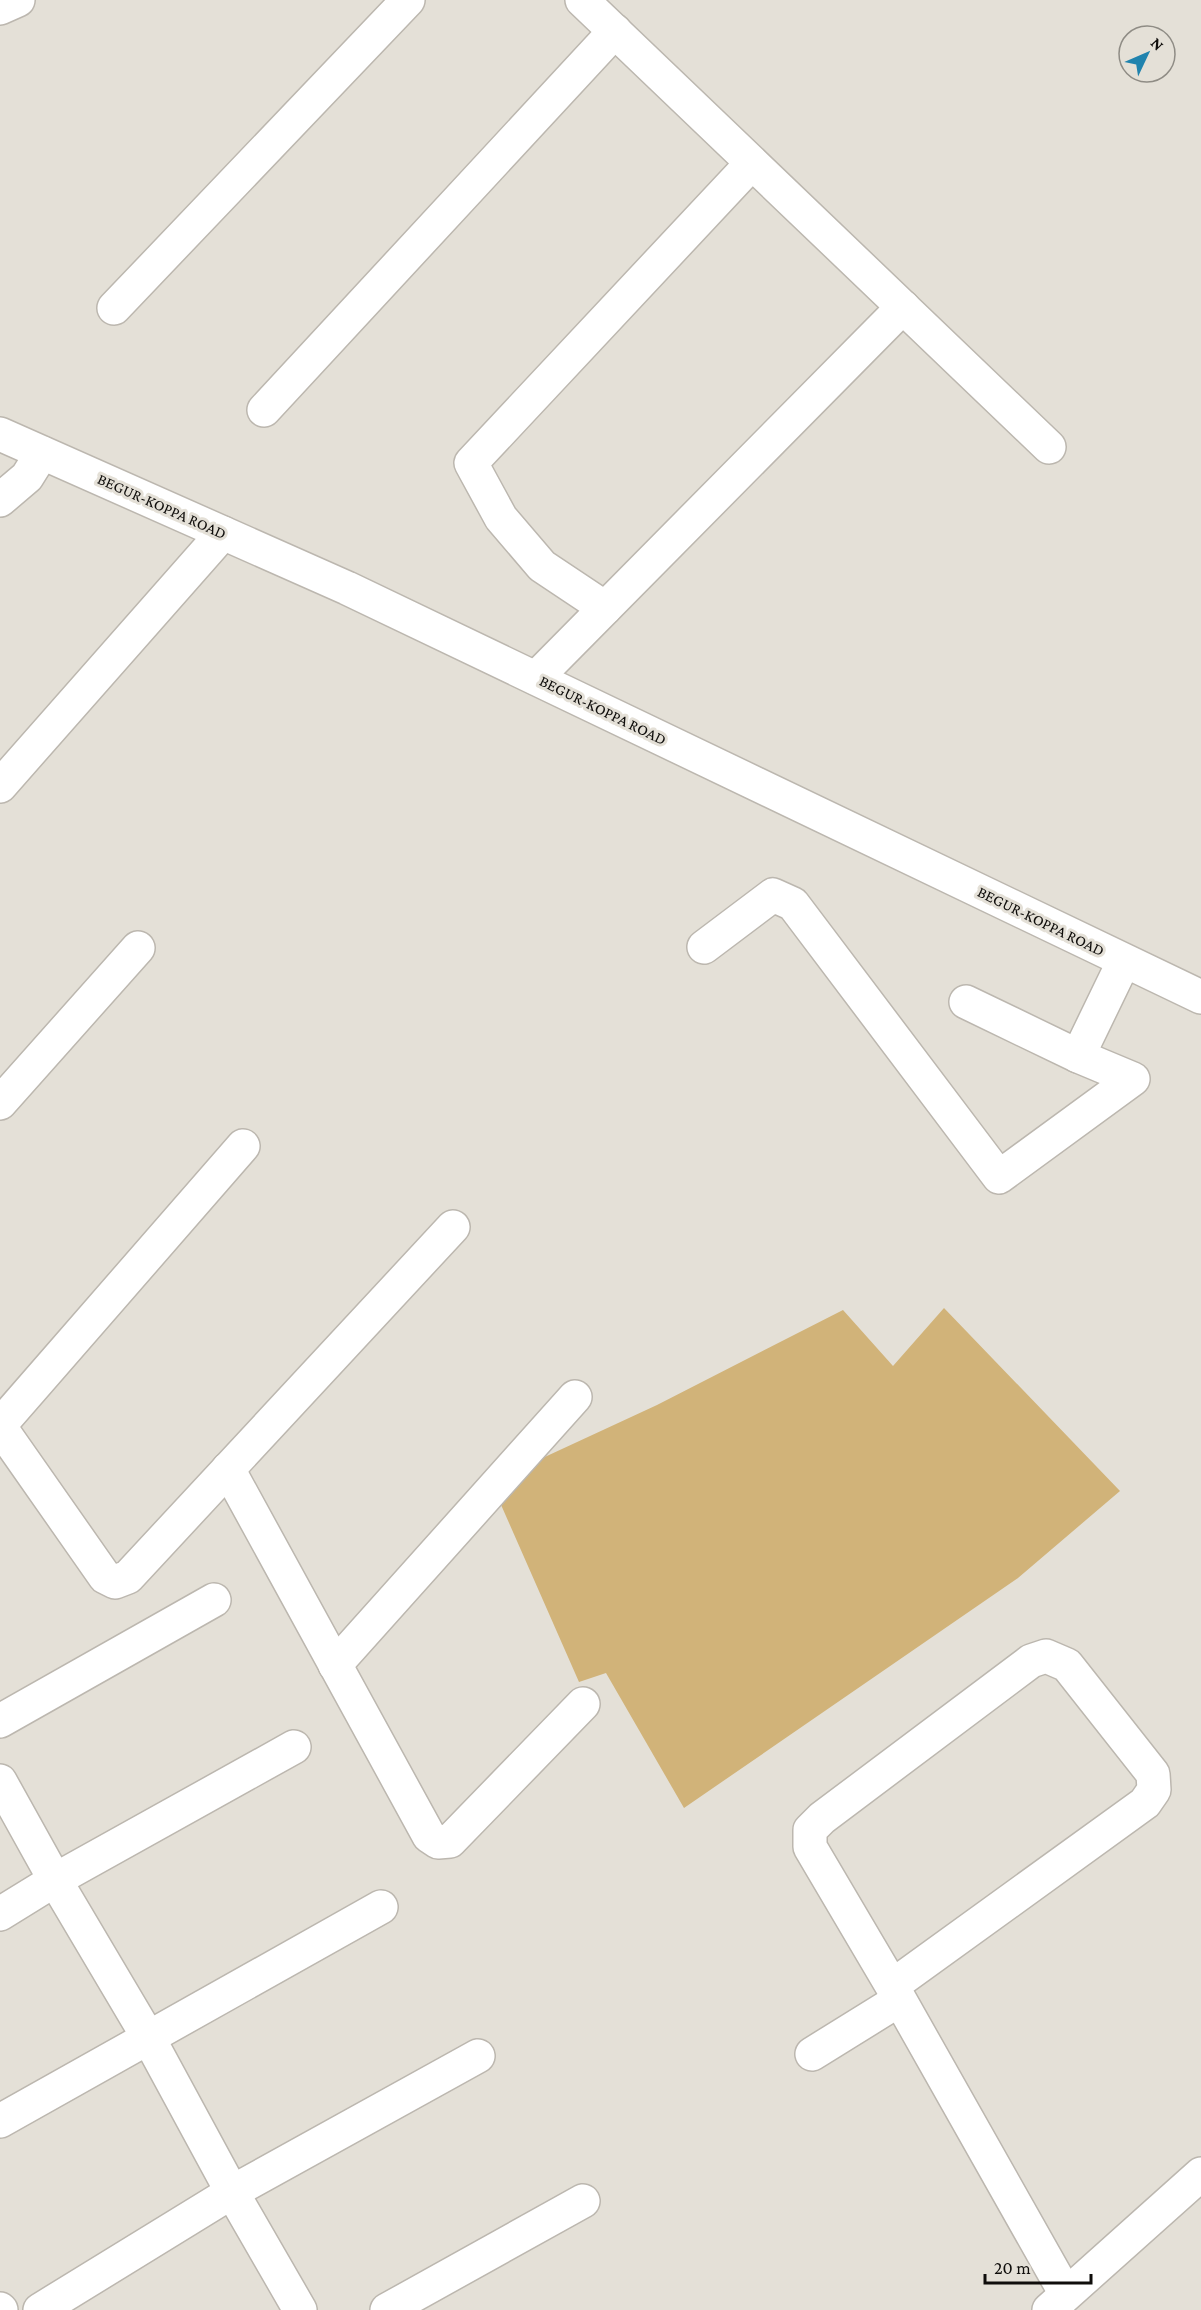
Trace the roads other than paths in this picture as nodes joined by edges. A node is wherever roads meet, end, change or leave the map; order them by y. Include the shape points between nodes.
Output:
1 (18, 0) edge
2 (408, 0) edge
3 (582, 0) edge
4 (0, 8) edge
5 (615, 31) junction
6 (752, 163) junction
7 (903, 307) junction
8 (114, 308) dead end
9 (264, 410) dead end
10 (0, 434) edge
11 (1049, 447) dead end
12 (42, 453) junction
13 (0, 500) edge
14 (223, 533) junction
15 (605, 608) junction
16 (536, 678) junction
17 (0, 786) edge
18 (704, 946) dead end
19 (138, 948) dead end
20 (1124, 962) junction
21 (1201, 998) edge
22 (966, 1002) dead end
23 (1078, 1056) junction
24 (0, 1103) edge
25 (243, 1146) dead end
26 (453, 1227) dead end
27 (575, 1397) dead end
28 (0, 1426) edge
29 (228, 1469) junction
30 (214, 1600) dead end
31 (335, 1665) junction
32 (583, 1704) dead end
33 (0, 1721) edge
34 (294, 1747) dead end
35 (0, 1782) edge
36 (55, 1881) junction
37 (381, 1907) dead end
38 (0, 1914) edge
39 (896, 1993) junction
40 (148, 2037) junction
41 (812, 2054) dead end
42 (478, 2056) dead end
43 (0, 2121) edge
44 (1201, 2175) edge
45 (232, 2192) junction
46 (583, 2201) dead end
47 (1057, 2302) edge
48 (40, 2310) edge
49 (300, 2310) edge
50 (387, 2310) edge

1 - 4 street
2 - 8 street
3 - 5 street
5 - 6 street
5 - 9 street
6 - 7 street
6 - 15 street via 471,463 501,518 542,566
7 - 11 street
7 - 15 street
10 - 12 street, BEGUR-KOPPA ROAD
12 - 13 street via 27,477
12 - 14 street, BEGUR-KOPPA ROAD
14 - 16 street, BEGUR-KOPPA ROAD
14 - 17 street
15 - 16 street
16 - 20 street, BEGUR-KOPPA ROAD
18 - 23 street via 772,895 793,904 999,1178 1132,1079
19 - 24 street
20 - 21 street, BEGUR-KOPPA ROAD
20 - 23 street
22 - 23 street
25 - 28 street
26 - 29 street
27 - 31 street
28 - 29 street via 105,1577 115,1582 128,1577
29 - 31 street
30 - 33 street
31 - 32 street via 429,1836 438,1842 450,1841
34 - 36 street
35 - 36 street
36 - 38 street
36 - 40 street
37 - 40 street
39 - 39 street via 810,1847 810,1830 1031,1661 1046,1656 1066,1665 1153,1774 1154,1790 1145,1803
39 - 41 street
39 - 47 street
40 - 43 street
40 - 45 street
42 - 45 street
44 - 47 street
45 - 48 street
45 - 49 street
46 - 50 street

